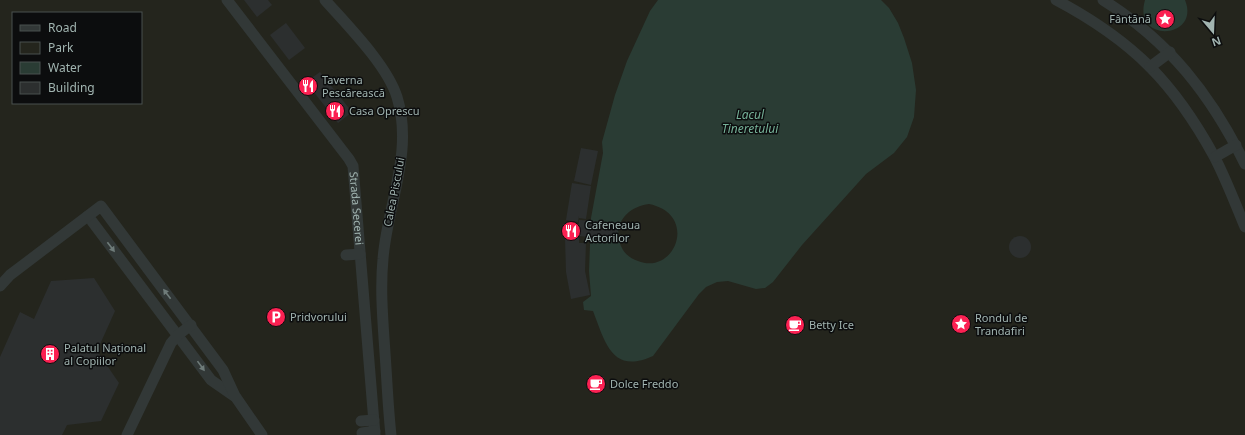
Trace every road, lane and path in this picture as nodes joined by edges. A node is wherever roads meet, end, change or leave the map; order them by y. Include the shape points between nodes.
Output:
1 (227, 0) edge
2 (325, 0) edge
3 (1056, 0) edge
4 (1103, 0) edge
5 (1170, 52) junction
6 (1150, 67) junction
7 (1236, 145) junction
8 (1214, 157) junction
9 (1245, 164) edge
10 (88, 216) junction
11 (1245, 226) edge
12 (360, 254) junction
13 (346, 255) dead end
14 (0, 286) edge
15 (190, 325) junction
16 (178, 335) junction
17 (235, 396) junction
18 (389, 407) junction
19 (373, 409) junction
20 (361, 427) dead end
21 (375, 429) edge
22 (127, 435) edge
23 (262, 435) edge
24 (391, 435) edge

1 - 12 street, Strada Secerei via 351,162 354,172
2 - 18 street, Calea Piscului via 386,74 397,97 400,111 401,161 385,237 382,286
3 - 6 street via 1113,36
4 - 5 street via 1146,30
5 - 6 street
5 - 7 street via 1211,104
6 - 8 street via 1190,117
7 - 8 street
7 - 9 street
8 - 11 street
10 - 14 street via 10,275
15 -> 10 street via 101,206
10 -> 16 street
12 - 13 street
12 - 19 street, Strada Secerei
15 - 16 street
15 - 17 street via 223,370
16 -> 17 street via 211,380
16 - 22 street via 171,343
17 - 23 street
18 - 19 street
18 - 24 street, Calea Piscului
19 - 21 street, Strada Secerei
20 - 21 street

